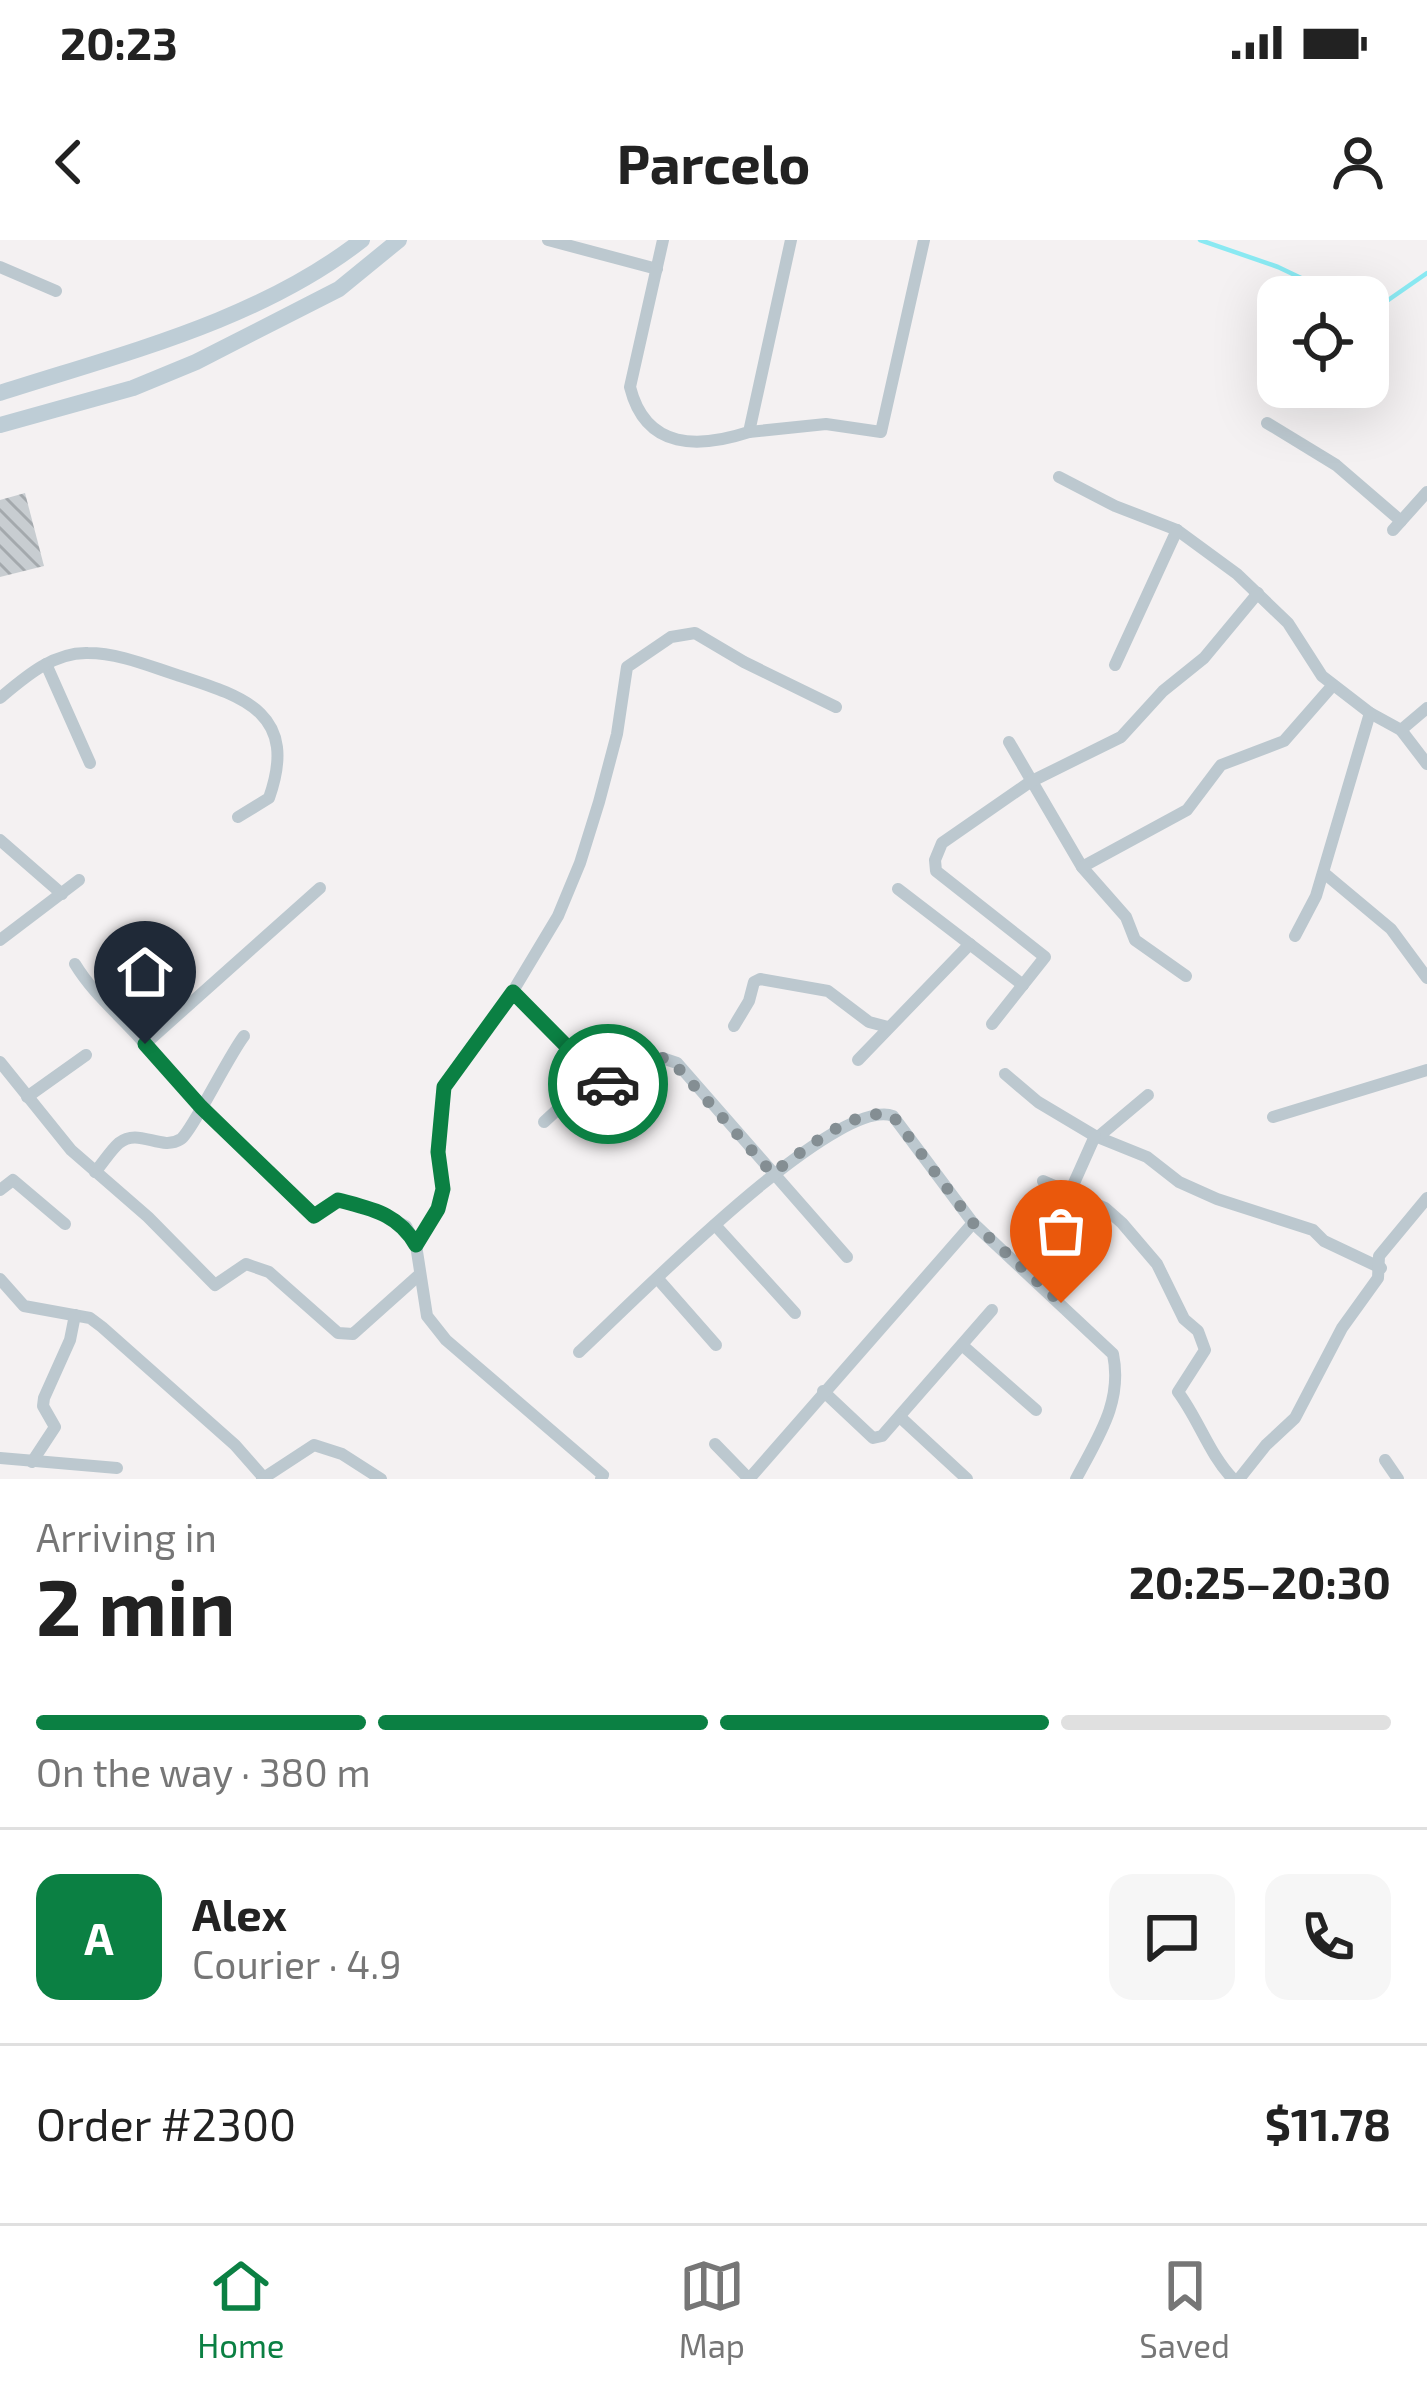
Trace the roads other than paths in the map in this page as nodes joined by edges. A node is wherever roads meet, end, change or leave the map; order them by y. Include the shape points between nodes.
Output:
1 (362, 240) edge
2 (399, 240) edge
3 (548, 240) edge
4 (663, 240) edge
5 (791, 240) edge
6 (923, 240) edge
7 (0, 267) edge
8 (657, 268) junction
9 (56, 291) dead end
10 (0, 393) edge
11 (1267, 423) dead end
12 (0, 424) edge
13 (749, 431) junction
14 (1059, 477) dead end
15 (1427, 492) edge
16 (1178, 530) junction
17 (1258, 593) junction
18 (46, 664) junction
19 (1115, 665) dead end
20 (1333, 685) junction
21 (0, 698) edge
22 (836, 706) dead end
23 (1427, 708) edge
24 (1370, 713) junction
25 (1401, 730) junction
26 (1009, 742) dead end
27 (90, 763) dead end
28 (1427, 764) edge
29 (1030, 782) junction
30 (238, 817) dead end
31 (0, 840) edge
32 (1082, 867) junction
33 (1324, 873) junction
34 (79, 880) dead end
35 (320, 888) dead end
36 (898, 889) dead end
37 (62, 895) junction
38 (1295, 936) dead end
39 (0, 940) edge
40 (970, 944) junction
41 (75, 964) dead end
42 (1186, 976) dead end
43 (1427, 978) edge
44 (1023, 986) junction
45 (513, 992) junction
46 (992, 1024) dead end
47 (734, 1026) dead end
48 (888, 1027) junction
49 (244, 1036) dead end
50 (145, 1044) junction
51 (86, 1055) dead end
52 (858, 1060) dead end
53 (0, 1062) edge
54 (1427, 1070) edge
55 (1005, 1073) dead end
56 (595, 1075) junction
57 (1148, 1095) dead end
58 (27, 1097) junction
59 (201, 1107) junction
60 (1273, 1117) dead end
61 (544, 1122) dead end
62 (1097, 1136) junction
63 (95, 1172) junction
64 (772, 1173) junction
65 (1043, 1181) dead end
66 (0, 1190) edge
67 (1070, 1192) junction
68 (1427, 1198) edge
69 (973, 1223) junction
70 (65, 1224) dead end
71 (716, 1226) junction
72 (416, 1245) junction
73 (847, 1257) dead end
74 (1382, 1268) junction
75 (419, 1275) junction
76 (0, 1279) edge
77 (658, 1279) junction
78 (992, 1310) dead end
79 (795, 1312) dead end
80 (75, 1315) junction
81 (716, 1345) dead end
82 (962, 1345) junction
83 (579, 1352) dead end
84 (824, 1391) junction
85 (1036, 1410) dead end
86 (900, 1417) junction
87 (716, 1444) dead end
88 (0, 1458) edge
89 (1385, 1460) dead end
90 (32, 1462) junction
91 (117, 1468) dead end
92 (263, 1478) edge
93 (605, 1478) edge
94 (382, 1479) edge
95 (749, 1479) edge
96 (967, 1479) edge
97 (1076, 1479) edge
98 (1236, 1479) edge
99 (1398, 1479) edge

1 - 10 street via 299,283 226,317
2 - 12 street via 339,289 196,362 134,388
3 - 8 street
4 - 8 street
5 - 13 street
6 - 13 street via 881,433 826,424
7 - 9 street
8 - 13 street via 632,396 679,442 710,444
11 - 15 street via 1336,465 1397,526
14 - 16 street
16 - 17 street
16 - 19 street
17 - 20 street
17 - 29 street via 1121,737
18 - 21 street
18 - 27 street
18 - 30 street via 86,652 135,661 258,707 280,750 276,777 269,798
20 - 24 street
20 - 32 street via 1284,741 1221,765 1187,810
22 - 45 street via 695,633 671,637 626,668 580,863
23 - 25 street
24 - 25 street
24 - 33 street
25 - 28 street
26 - 29 street
29 - 32 street
29 - 44 street via 942,844 933,866 1045,957
31 - 37 street
32 - 42 street via 1126,917 1135,940
33 - 38 street
33 - 43 street via 1390,929
34 - 37 street
35 - 50 street
36 - 40 street
37 - 39 street
40 - 44 street
40 - 48 street
41 - 50 street
44 - 46 street
45 - 56 street
45 - 72 street via 444,1087 443,1189
47 - 48 street via 760,979 828,991 868,1022
48 - 52 street
49 - 59 street
50 - 59 street
51 - 58 street
53 - 58 street
54 - 60 street
55 - 62 street
56 - 61 street
56 - 64 street via 627,1086 670,1059
57 - 62 street
58 - 63 street
59 - 63 street via 186,1137 169,1144 134,1136
59 - 72 street via 314,1216 338,1200 374,1210 406,1226
62 - 67 street
62 - 74 street via 1147,1157 1179,1182 1312,1230
63 - 75 street via 215,1285 245,1264 269,1272 338,1333 353,1334
64 - 69 street via 849,1122 885,1113
64 - 71 street
64 - 73 street
65 - 67 street
66 - 70 street via 13,1180
67 - 98 street via 1122,1222 1198,1331 1205,1350 1178,1393
68 - 74 street via 1379,1256
69 - 84 street
69 - 97 street via 1113,1354 1114,1405
71 - 77 street
71 - 79 street
72 - 75 street
74 - 98 street via 1295,1418
75 - 93 street via 428,1316 446,1340
76 - 80 street via 24,1306
77 - 81 street
77 - 83 street
78 - 82 street
80 - 90 street via 44,1398 55,1427
80 - 92 street via 101,1327
82 - 85 street
82 - 86 street
84 - 86 street via 873,1438
84 - 95 street
86 - 96 street
87 - 95 street
88 - 90 street
89 - 99 street
90 - 91 street
92 - 94 street via 314,1445

